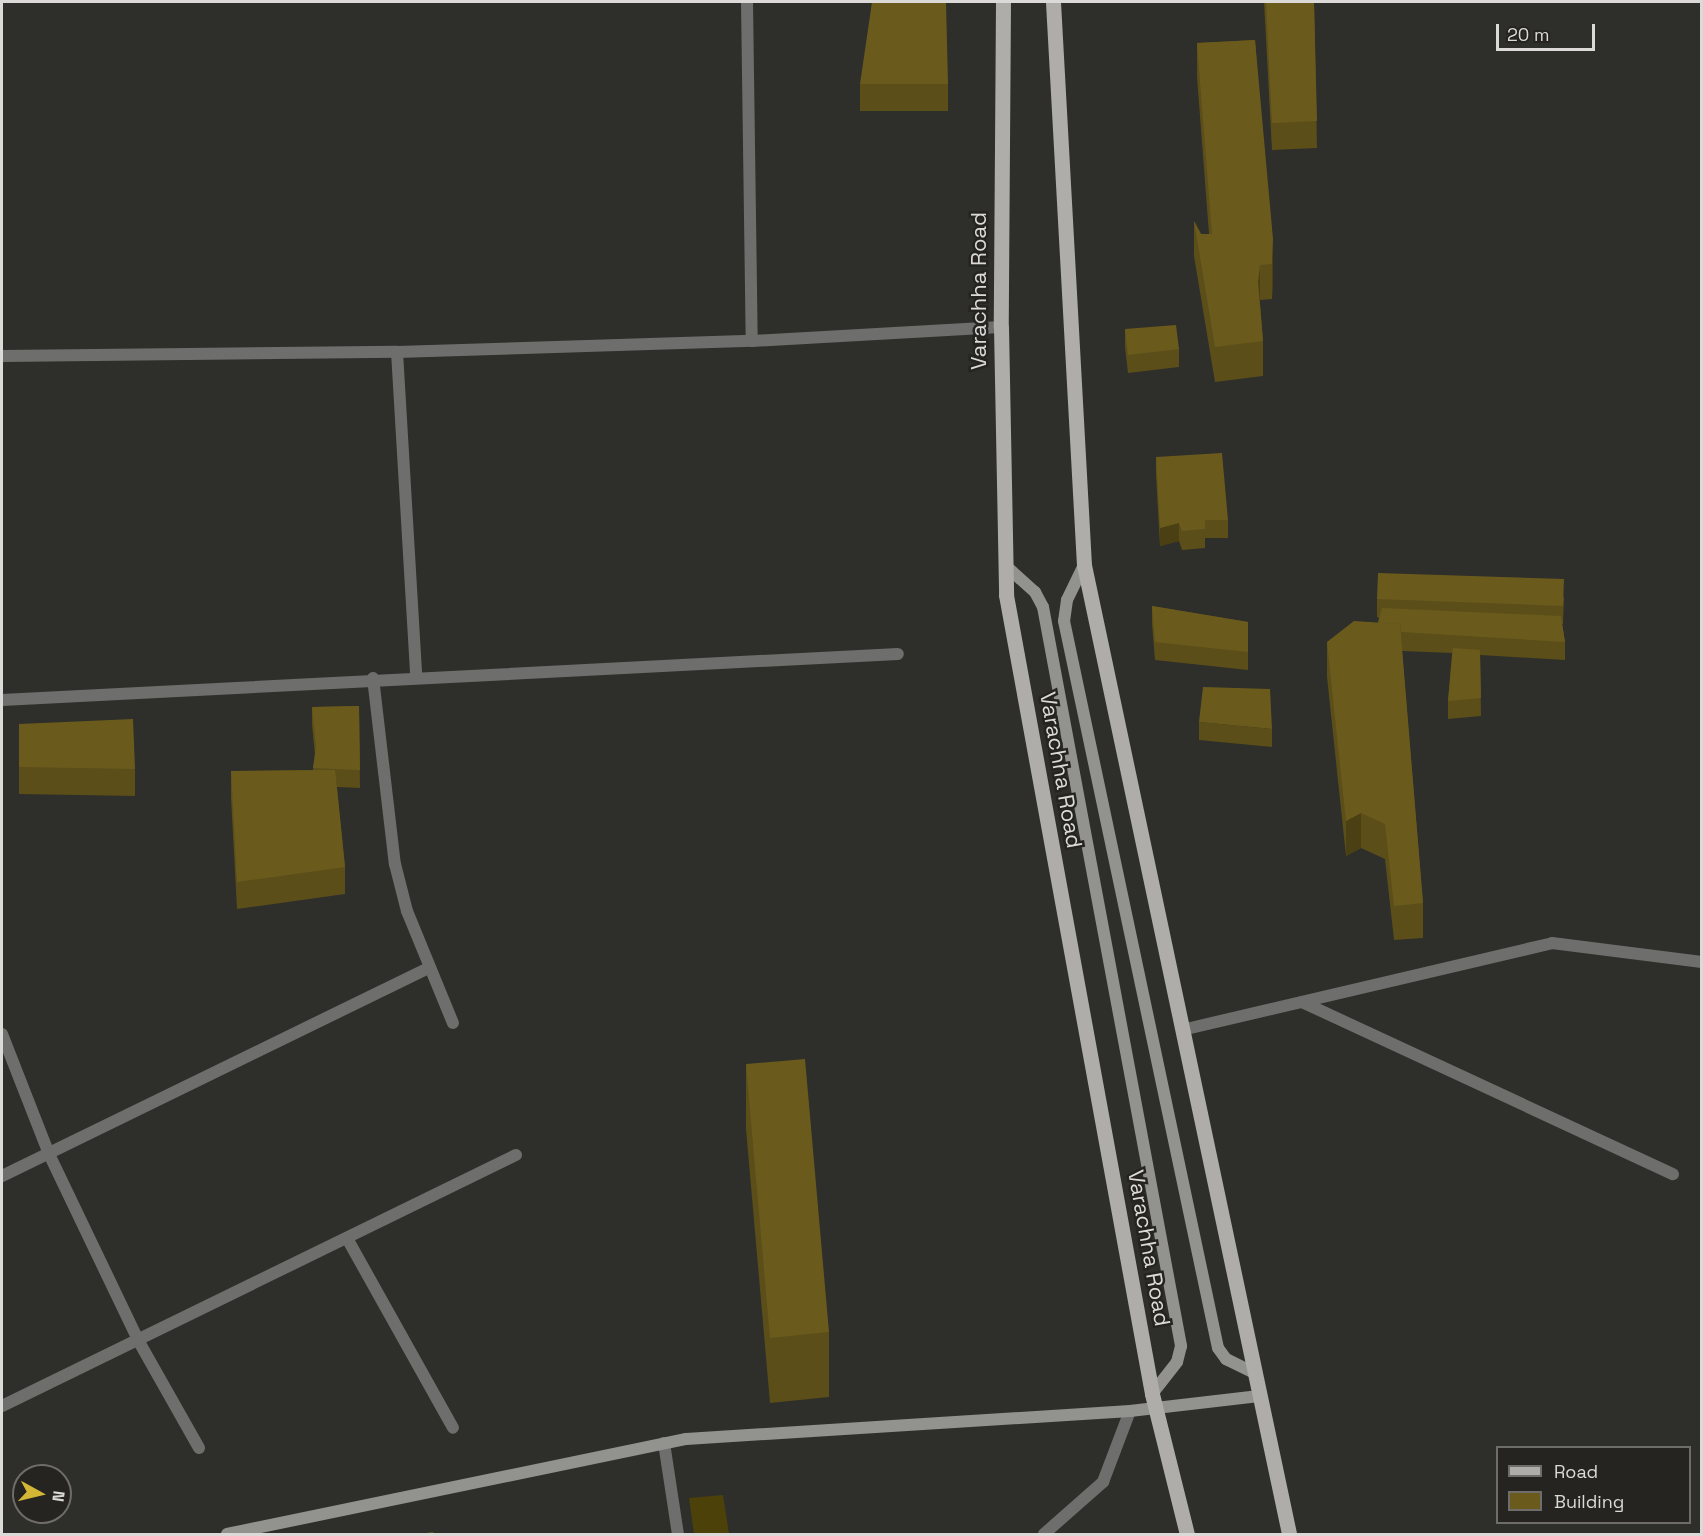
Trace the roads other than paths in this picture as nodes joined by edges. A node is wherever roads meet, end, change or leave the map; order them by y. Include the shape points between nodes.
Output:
1 (747, 2) edge
2 (1003, 2) edge
3 (1053, 2) edge
4 (1001, 327) junction
5 (752, 341) junction
6 (397, 352) junction
7 (2, 356) edge
8 (1084, 565) junction
9 (1006, 566) junction
10 (898, 654) dead end
11 (416, 676) junction
12 (373, 678) junction
13 (2, 700) edge
14 (1701, 962) edge
15 (430, 968) junction
16 (1302, 1002) junction
17 (453, 1023) dead end
18 (1182, 1030) junction
19 (2, 1034) edge
20 (49, 1154) junction
21 (516, 1155) dead end
22 (1673, 1174) dead end
23 (2, 1176) edge
24 (348, 1240) junction
25 (138, 1340) junction
26 (1255, 1373) junction
27 (1259, 1396) junction
28 (1154, 1401) junction
29 (2, 1406) edge
30 (1130, 1411) junction
31 (453, 1428) dead end
32 (664, 1443) junction
33 (200, 1448) dead end
34 (1289, 1533) edge
35 (227, 1534) edge
36 (678, 1534) edge
37 (1044, 1534) edge
38 (1187, 1534) edge

1 - 5 street
2 - 4 main road, Varachha Road
3 - 8 main road
4 - 5 street
4 - 9 main road, Varachha Road
5 - 6 street
6 - 7 street
6 - 11 street
8 - 18 main road
8 - 26 main road via 1067,600 1064,621 1218,1348 1226,1359
9 - 28 main road, Varachha Road via 1008,606
9 - 28 main road via 1035,592 1043,607 1179,1334 1177,1362
10 - 11 street
11 - 12 street
12 - 13 street
12 - 15 street via 395,864 407,911
14 - 16 street via 1552,943
15 - 17 street
15 - 20 street
16 - 18 street
16 - 22 street
18 - 26 main road
19 - 20 street
20 - 23 street
20 - 25 street
21 - 24 street
24 - 25 street
24 - 31 street
25 - 29 street
25 - 33 street
26 - 27 main road
27 - 28 main road
27 - 34 main road
28 - 30 main road
28 - 38 main road, Varachha Road
30 - 32 main road
30 - 37 street via 1103,1482
32 - 35 main road
32 - 36 street

